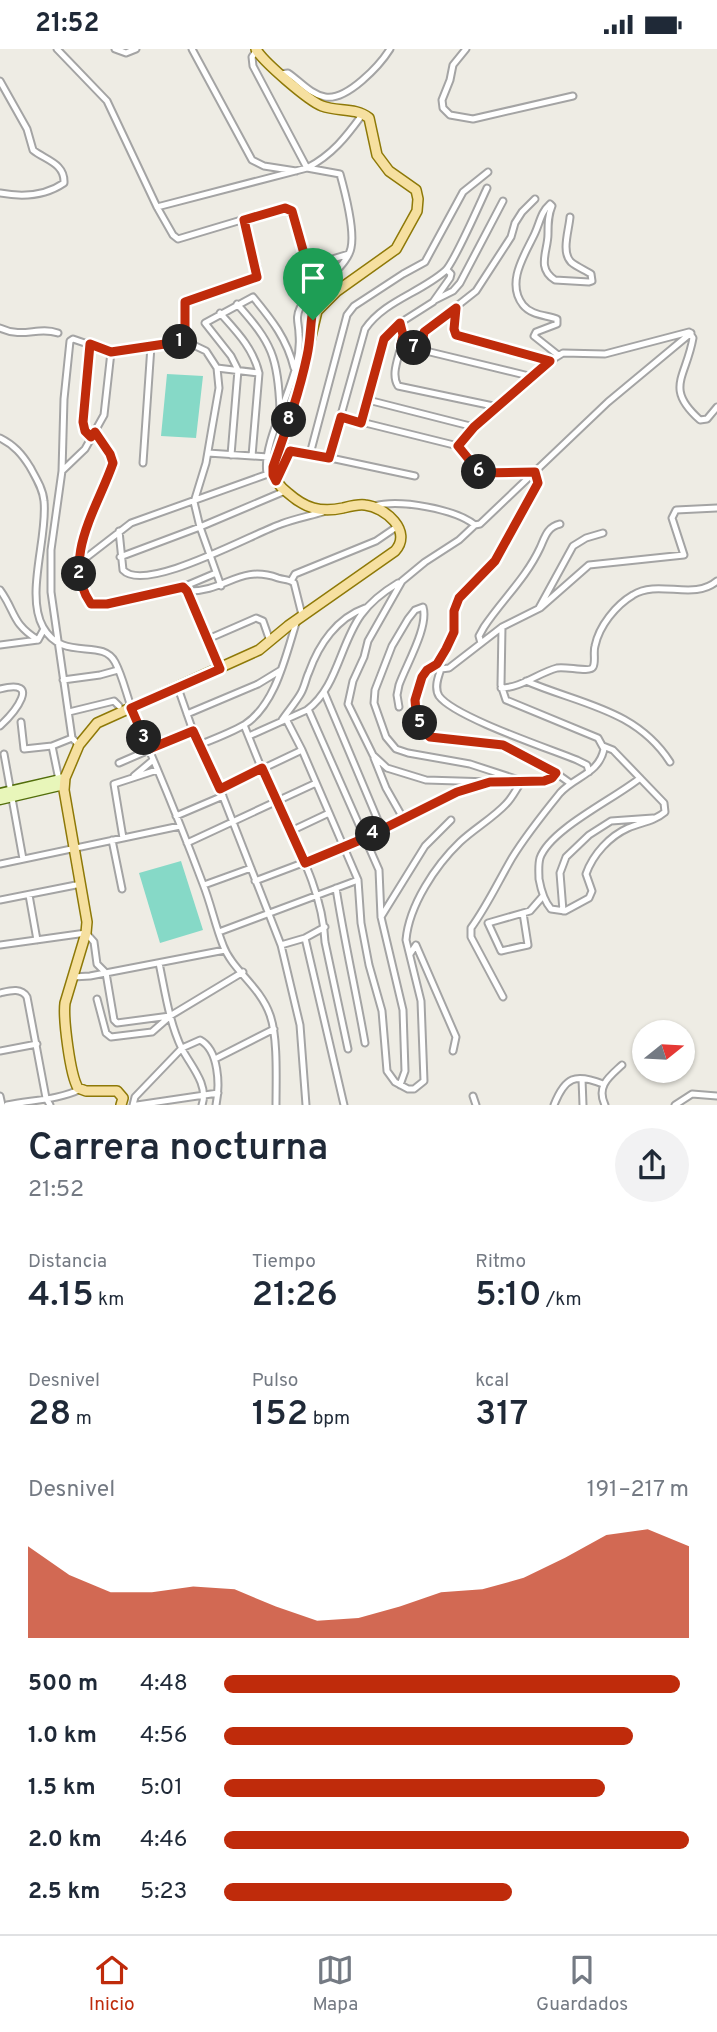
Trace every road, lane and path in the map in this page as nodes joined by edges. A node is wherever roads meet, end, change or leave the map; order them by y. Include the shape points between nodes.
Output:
1 (57, 49) edge
2 (115, 49) edge
3 (136, 49) edge
4 (192, 49) edge
5 (390, 49) edge
6 (466, 49) edge
7 (256, 50) edge
8 (280, 74) junction
9 (0, 81) edge
10 (573, 96) dead end
11 (363, 114) junction
12 (307, 168) junction
13 (296, 171) junction
14 (488, 172) dead end
15 (487, 188) dead end
16 (0, 193) edge
17 (535, 199) dead end
18 (503, 201) dead end
19 (157, 207) junction
20 (570, 217) dead end
21 (244, 220) junction
22 (349, 254) junction
23 (309, 266) junction
24 (447, 270) junction
25 (321, 287) junction
26 (433, 302) junction
27 (237, 305) junction
28 (456, 308) junction
29 (220, 313) junction
30 (313, 320) junction
31 (400, 323) junction
32 (0, 328) edge
33 (58, 333) dead end
34 (691, 333) junction
35 (185, 341) junction
36 (90, 344) junction
37 (401, 345) junction
38 (151, 346) junction
39 (421, 350) junction
40 (111, 352) junction
41 (558, 355) junction
42 (550, 361) junction
43 (217, 368) junction
44 (238, 370) junction
45 (295, 372) junction
46 (260, 373) junction
47 (533, 377) junction
48 (368, 401) junction
49 (498, 407) junction
50 (717, 407) edge
51 (280, 413) junction
52 (341, 417) junction
53 (361, 423) junction
54 (474, 427) junction
55 (93, 435) junction
56 (0, 438) edge
57 (458, 446) junction
58 (208, 453) junction
59 (310, 454) junction
60 (231, 455) junction
61 (252, 456) junction
62 (268, 457) junction
63 (329, 458) junction
64 (142, 463) dead end
65 (62, 471) junction
66 (535, 472) junction
67 (272, 476) junction
68 (415, 476) dead end
69 (285, 491) junction
70 (194, 502) junction
71 (371, 506) junction
72 (717, 508) edge
73 (329, 511) junction
74 (560, 524) dead end
75 (475, 525) junction
76 (398, 526) junction
77 (200, 527) junction
78 (119, 531) junction
79 (603, 533) dead end
80 (209, 555) junction
81 (120, 557) junction
82 (78, 564) junction
83 (216, 573) junction
84 (291, 581) junction
85 (402, 581) junction
86 (717, 581) edge
87 (221, 586) junction
88 (185, 589) junction
89 (0, 590) edge
90 (368, 607) junction
91 (539, 608) junction
92 (300, 617) junction
93 (502, 627) junction
94 (44, 629) junction
95 (208, 639) junction
96 (38, 640) junction
97 (270, 642) junction
98 (481, 643) junction
99 (0, 645) edge
100 (58, 645) junction
101 (439, 667) junction
102 (220, 669) junction
103 (118, 670) junction
104 (281, 670) junction
105 (63, 680) junction
106 (526, 681) junction
107 (178, 688) junction
108 (501, 688) junction
109 (0, 689) edge
110 (324, 692) junction
111 (119, 706) dead end
112 (399, 707) dead end
113 (131, 708) junction
114 (308, 709) junction
115 (69, 712) junction
116 (187, 715) junction
117 (283, 721) junction
118 (21, 722) dead end
119 (244, 725) junction
120 (0, 726) edge
121 (193, 731) junction
122 (248, 736) junction
123 (76, 741) junction
124 (200, 745) junction
125 (603, 746) junction
126 (51, 747) junction
127 (149, 749) junction
128 (302, 750) junction
129 (4, 754) dead end
130 (373, 755) junction
131 (153, 760) junction
132 (670, 762) dead end
133 (119, 763) dead end
134 (262, 768) junction
135 (157, 770) junction
136 (589, 772) junction
137 (556, 773) junction
138 (132, 778) junction
139 (640, 778) junction
140 (63, 781) junction
141 (522, 781) junction
142 (490, 782) junction
143 (316, 783) junction
144 (570, 783) junction
145 (220, 789) junction
146 (0, 793) edge
147 (11, 794) junction
148 (223, 796) junction
149 (0, 800) edge
150 (277, 802) junction
151 (329, 813) junction
152 (176, 816) junction
153 (402, 818) junction
154 (656, 818) junction
155 (451, 820) dead end
156 (233, 823) junction
157 (180, 826) junction
158 (382, 830) junction
159 (291, 831) junction
160 (123, 838) junction
161 (365, 838) junction
162 (112, 840) junction
163 (187, 843) junction
164 (345, 847) junction
165 (73, 848) junction
166 (23, 859) junction
167 (305, 863) junction
168 (0, 864) edge
169 (251, 869) junction
170 (358, 880) junction
171 (256, 881) junction
172 (81, 884) junction
173 (204, 885) junction
174 (336, 888) junction
175 (122, 889) dead end
176 (29, 895) junction
177 (317, 895) junction
178 (543, 896) junction
179 (0, 900) edge
180 (563, 911) junction
181 (270, 913) junction
182 (523, 913) junction
183 (381, 917) junction
184 (325, 927) junction
185 (219, 932) junction
186 (86, 933) junction
187 (305, 938) junction
188 (37, 940) junction
189 (0, 945) edge
190 (282, 945) junction
191 (225, 950) junction
192 (410, 954) junction
193 (159, 963) junction
194 (243, 972) junction
195 (106, 973) junction
196 (72, 977) junction
197 (0, 993) edge
198 (503, 997) dead end
199 (97, 999) dead end
200 (170, 1016) junction
201 (274, 1029) junction
202 (365, 1043) dead end
203 (37, 1044) junction
204 (182, 1048) junction
205 (348, 1049) dead end
206 (0, 1051) edge
207 (453, 1051) dead end
208 (215, 1059) junction
209 (622, 1065) dead end
210 (582, 1079) junction
211 (603, 1084) junction
212 (400, 1085) junction
213 (81, 1089) junction
214 (218, 1093) junction
215 (0, 1096) edge
216 (205, 1096) junction
217 (473, 1096) dead end
218 (714, 1096) edge
219 (135, 1097) junction
220 (46, 1098) junction
221 (121, 1098) edge
222 (4, 1104) edge
223 (50, 1104) edge
224 (135, 1104) edge
225 (202, 1104) edge
226 (216, 1104) edge
227 (276, 1104) edge
228 (306, 1104) edge
229 (344, 1104) edge
230 (476, 1104) edge
231 (554, 1104) edge
232 (583, 1104) edge
233 (605, 1104) edge
234 (675, 1104) edge
235 (710, 1104) edge

1 - 19 street via 107,101
2 - 3 street via 129,53
4 - 13 street via 253,160
5 - 8 street via 375,70 331,97 317,94 288,73
6 - 10 street via 453,65 442,100 450,115 473,120
7 - 8 main road
7 - 12 street via 253,66
8 - 11 main road via 317,104
9 - 16 street via 27,129 33,150 52,160 64,174 60,186 30,195
11 - 12 street via 334,151
11 - 30 main road via 371,124 380,161 416,190 417,211 396,249 324,302
12 - 13 street
12 - 22 street via 340,174 351,230
13 - 19 street
14 - 59 street via 463,192 425,262 354,306 347,315
15 - 24 street
17 - 28 street via 522,212 476,291
18 - 26 street via 460,283
19 - 21 street via 178,239
20 - 41 street via 567,256 591,274 592,281 555,280 547,271 543,255 550,204 518,270 522,304 558,321 534,336
21 - 23 street via 289,208
21 - 35 street via 257,277 185,302
22 - 23 street
22 - 25 street
23 - 25 street
24 - 26 street via 450,278
24 - 52 street via 370,322
25 - 30 street via 311,309
25 - 45 street via 298,311 300,345
26 - 31 street
27 - 29 street
27 - 45 street via 253,297 279,330
27 - 51 street via 272,352
28 - 39 street via 424,332
28 - 42 street via 456,335
29 - 44 street via 205,325
29 - 46 street via 244,339
30 - 67 main road via 302,379
31 - 37 street
31 - 48 street via 384,339
32 - 33 street via 13,334
34 - 41 street via 605,353
34 - 50 street via 680,398 699,420 707,419
34 - 66 street
35 - 38 street
35 - 43 street via 206,351
36 - 40 street
36 - 55 street via 83,422 85,431
36 - 65 street via 72,339 69,344
37 - 39 street
37 - 49 street via 395,379 398,386
38 - 40 street
38 - 64 street
39 - 47 street
40 - 55 street via 104,415
41 - 42 street
42 - 47 street
43 - 44 street
43 - 58 street via 219,388
44 - 46 street
44 - 60 street
45 - 51 street
46 - 61 street
47 - 49 street
48 - 53 street
48 - 54 street
49 - 54 street
51 - 62 street
52 - 53 street
52 - 63 street
53 - 57 street
54 - 57 street
55 - 65 street
55 - 82 street via 113,463 85,531
56 - 94 street via 24,458 44,501 37,572 38,616
57 - 66 street via 482,474
58 - 60 street
58 - 70 street
59 - 63 street
59 - 67 street via 290,451
60 - 61 street
61 - 62 street
62 - 67 street
63 - 68 street
65 - 100 street via 51,550
66 - 75 street
66 - 101 street via 538,483 509,540 459,598 454,632
67 - 69 main road
67 - 70 street
69 - 73 main road via 309,507
69 - 77 street
70 - 77 street
70 - 78 street
71 - 73 main road
71 - 75 street via 437,510 465,517
71 - 76 main road
72 - 91 street via 673,513 684,555 589,565
73 - 80 street via 281,524
74 - 98 street via 547,532 527,572 484,627
75 - 85 street
76 - 84 street via 376,541 295,574
76 - 92 main road via 398,548
77 - 80 street
77 - 81 street
78 - 81 street
78 - 82 street
79 - 91 street via 573,546
80 - 81 street via 144,577 127,574
80 - 83 street
82 - 88 street via 82,590 91,604
83 - 87 street
83 - 88 street
84 - 87 street via 255,572
84 - 92 street via 297,590
85 - 90 street
85 - 130 street via 368,641 348,697
86 - 106 street via 703,589 634,594 599,633 591,670 562,667
87 - 88 street
88 - 95 street
89 - 96 street via 16,623
90 - 110 street via 351,632
90 - 117 street via 339,622 321,646 302,692
91 - 93 street
92 - 97 main road
92 - 104 street
93 - 98 street
93 - 108 street
94 - 96 street
94 - 100 street
95 - 97 street via 256,618 263,621
95 - 102 street
96 - 99 street
97 - 102 main road
98 - 101 street via 449,668
100 - 103 street via 104,652
100 - 105 street
101 - 136 street via 437,690 447,703 578,760
101 - 137 street via 427,670 415,700 424,732 430,737 503,745
102 - 107 main road
103 - 105 street
103 - 113 street
104 - 116 street
104 - 119 street via 273,691
105 - 115 street
106 - 108 street
106 - 132 street via 619,717 652,738
107 - 113 main road
107 - 116 street
108 - 125 street via 509,702 598,738
109 - 120 street via 15,686 22,694 21,704
110 - 114 street
110 - 158 street
111 - 115 street via 114,701
112 - 141 street via 399,685 423,626 423,607 415,610 392,646 375,690 374,703 386,737 408,754 470,764
113 - 123 main road via 97,723
113 - 127 street
114 - 117 street
114 - 161 street
115 - 123 street
116 - 121 street
117 - 122 street
117 - 128 street
118 - 126 street via 24,749
119 - 122 street
119 - 124 street
121 - 124 street
121 - 127 street
122 - 134 street
123 - 126 street
123 - 140 main road
124 - 145 street
125 - 136 street via 601,758
125 - 139 street via 613,750
126 - 140 street
127 - 131 street
127 - 133 street
128 - 134 street
128 - 143 street
129 - 147 street
130 - 142 street via 387,768 426,781
130 - 153 street
131 - 135 street
131 - 138 street
134 - 145 street
134 - 150 street
135 - 138 street
135 - 152 street
136 - 144 street
137 - 141 street via 544,781
137 - 144 street
138 - 160 street via 114,785
139 - 154 street via 665,805 665,812
139 - 178 street via 585,813 543,852 539,864
140 - 147 street
140 - 165 main road
141 - 142 street
141 - 192 street via 509,801 445,859 407,930
142 - 153 street
143 - 150 street
143 - 151 street
144 - 198 street via 513,857 471,928 471,937
145 - 148 street
146 - 147 street
147 - 149 street
147 - 166 street
148 - 152 street
148 - 156 street
150 - 156 street
150 - 159 street
151 - 159 street
151 - 164 street
152 - 157 street
153 - 158 street
154 - 180 street via 623,831 601,848 586,874 591,895
154 - 180 street via 611,821 576,847 560,869
155 - 183 street via 425,846
156 - 163 street
156 - 169 street
157 - 160 street
157 - 163 street
158 - 161 street
159 - 167 street
160 - 162 street
161 - 164 street
161 - 183 street via 379,870
162 - 165 street
162 - 175 street
163 - 173 street
164 - 167 street
164 - 170 street
165 - 166 street
165 - 172 main road
166 - 168 street
167 - 171 street
167 - 177 street
169 - 171 street
169 - 173 street
170 - 174 street
170 - 212 street via 369,965 383,1011 387,1071
171 - 181 street
172 - 176 street
172 - 186 main road
173 - 185 street
174 - 177 street
174 - 202 street
176 - 179 street
176 - 188 street
177 - 181 street
177 - 184 street
178 - 180 street via 551,909
178 - 182 street
181 - 185 street
181 - 190 street
182 - 182 street via 488,923 501,951 528,945
183 - 212 street via 403,1010 405,1071
184 - 187 street
184 - 205 street
185 - 191 street
186 - 188 street
186 - 195 street via 94,942 97,964
186 - 196 main road
187 - 190 street
187 - 229 street
188 - 189 street
190 - 228 street via 300,1025
191 - 193 street
191 - 194 street
192 - 207 street via 416,945 456,1037
192 - 212 street via 422,1001 425,1075 414,1089
193 - 195 street
193 - 200 street
194 - 200 street
194 - 201 street via 265,1003
195 - 196 street
195 - 200 street via 117,1023
196 - 213 main road via 64,1015 73,1077
197 - 203 street via 24,993
199 - 200 street via 111,1037 152,1031
200 - 204 street
201 - 208 street
201 - 227 street
203 - 206 street
203 - 220 street
204 - 208 street via 202,1040
204 - 216 street
204 - 219 street
208 - 214 street
209 - 211 street
210 - 211 street
210 - 231 street via 563,1084
210 - 232 street
211 - 233 street
213 - 220 street
213 - 221 main road via 114,1091
214 - 216 street
214 - 226 street
215 - 222 street
216 - 224 street
216 - 225 street
217 - 230 street
218 - 234 street via 692,1094
218 - 235 street
219 - 221 street via 127,1093
219 - 224 street
220 - 222 street
220 - 223 street

